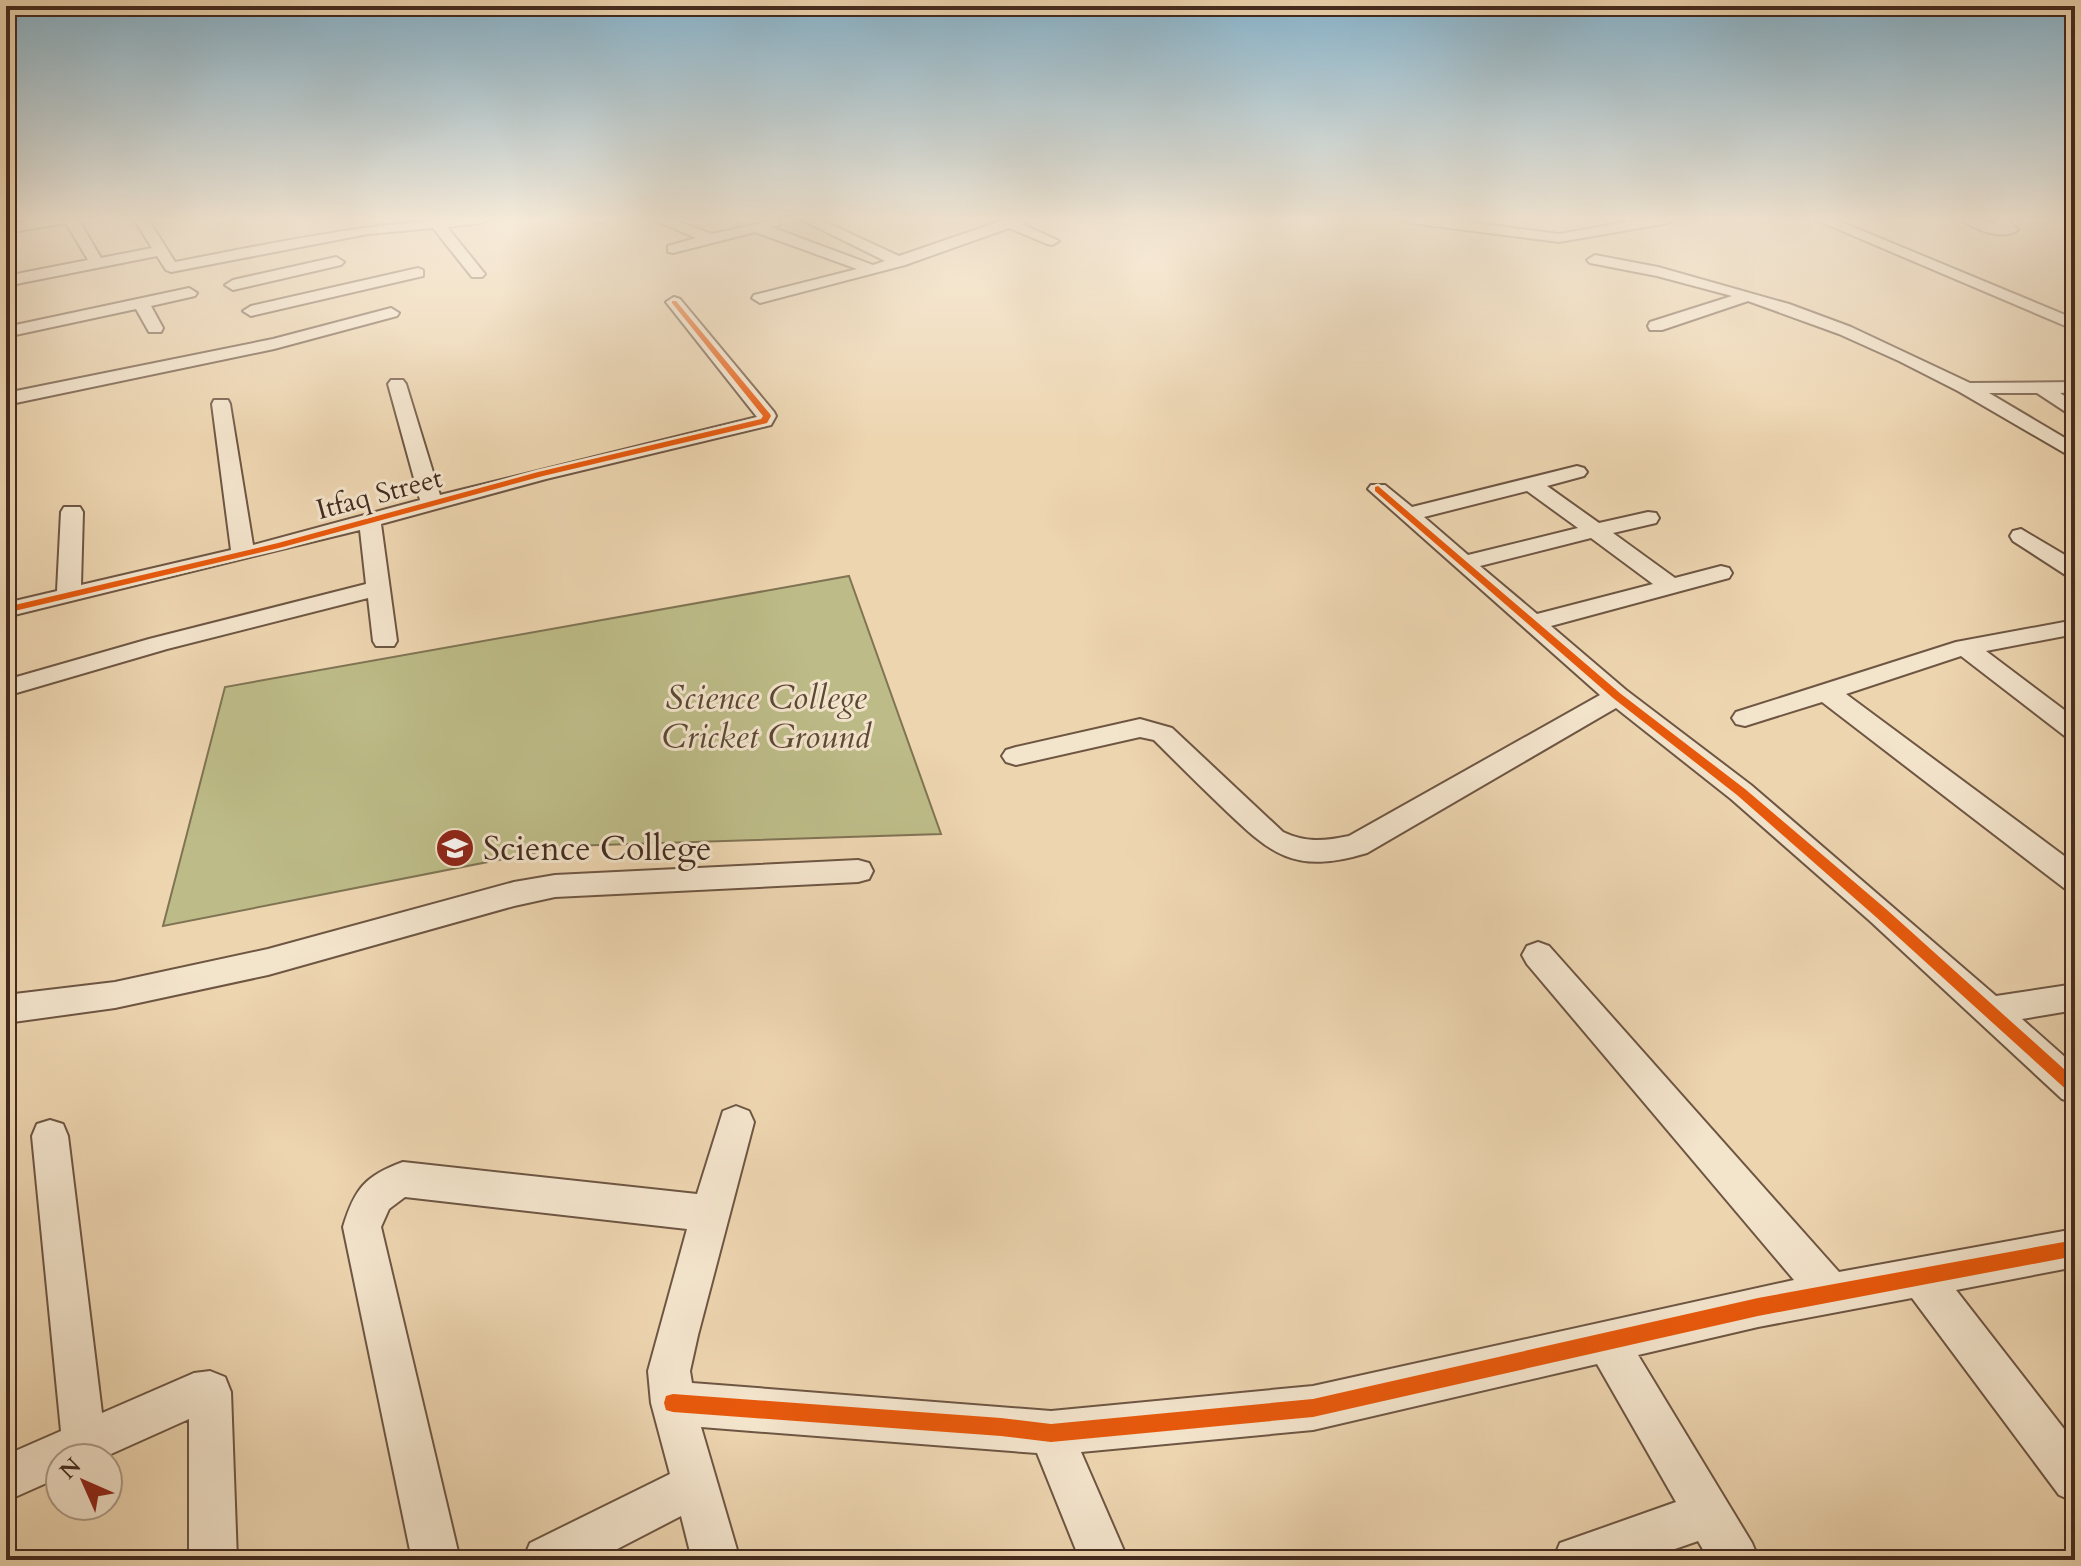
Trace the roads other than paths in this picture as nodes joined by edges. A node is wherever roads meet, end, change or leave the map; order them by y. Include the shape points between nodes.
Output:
1 (238, 292) edge
2 (363, 292) edge
3 (784, 292) edge
4 (1734, 292) edge
5 (1996, 292) edge
6 (189, 293) dead end
7 (1748, 296) junction
8 (760, 298) dead end
9 (674, 302) dead end
10 (141, 303) junction
11 (391, 313) dead end
12 (2075, 325) edge
13 (1656, 326) dead end
14 (262, 327) junction
15 (155, 328) dead end
16 (6, 332) edge
17 (397, 384) dead end
18 (2041, 387) junction
19 (2075, 387) edge
20 (1966, 388) junction
21 (6, 399) edge
22 (221, 404) dead end
23 (2075, 412) edge
24 (2075, 453) edge
25 (1577, 472) dead end
26 (1531, 484) junction
27 (1378, 489) dead end
28 (432, 504) junction
29 (72, 512) dead end
30 (1408, 515) junction
31 (1648, 518) dead end
32 (370, 521) junction
33 (1596, 531) junction
34 (2021, 536) dead end
35 (243, 554) junction
36 (1463, 563) junction
37 (2075, 571) edge
38 (1721, 573) dead end
39 (1671, 586) junction
40 (378, 588) junction
41 (69, 594) junction
42 (6, 610) edge
43 (1533, 623) junction
44 (2075, 627) edge
45 (385, 641) dead end
46 (1965, 647) junction
47 (6, 688) edge
48 (1826, 692) junction
49 (1617, 696) junction
50 (1745, 718) dead end
51 (2068, 718) edge
52 (1016, 756) dead end
53 (858, 871) dead end
54 (2075, 880) edge
55 (1538, 955) dead end
56 (2075, 997) edge
57 (6, 1009) edge
58 (1990, 1011) junction
59 (2075, 1088) edge
60 (736, 1122) dead end
61 (50, 1136) dead end
62 (710, 1214) junction
63 (2075, 1248) edge
64 (1920, 1276) junction
65 (1831, 1293) junction
66 (1607, 1342) junction
67 (673, 1403) junction
68 (1051, 1433) junction
69 (84, 1442) edge
70 (88, 1442) edge
71 (44, 1461) edge
72 (6, 1478) edge
73 (2075, 1479) edge
74 (695, 1485) junction
75 (1708, 1514) junction
76 (213, 1560) edge
77 (436, 1560) edge
78 (547, 1560) edge
79 (716, 1560) edge
80 (1104, 1560) edge
81 (1577, 1560) edge
82 (1735, 1560) edge

1 - 14 street
2 - 14 street
3 - 8 street
4 - 7 street
5 - 12 street
6 - 10 street
7 - 13 street
7 - 20 street via 1875,345
9 - 28 street, Itfaq Street via 767,416 764,421
10 - 15 street
10 - 16 street
11 - 14 street
14 - 21 street
17 - 28 street
18 - 19 street
18 - 20 street
18 - 23 street
20 - 24 street
22 - 35 street
25 - 26 street
26 - 30 street
26 - 33 street
27 - 30 street
28 - 32 street, Itfaq Street
29 - 41 street
30 - 36 street
31 - 33 street
32 - 35 street, Itfaq Street
32 - 40 street
33 - 36 street
33 - 39 street
34 - 37 street
35 - 41 street, Itfaq Street
36 - 43 street
38 - 39 street
39 - 43 street
40 - 45 street
40 - 47 street
41 - 42 street, Itfaq Street
43 - 49 street
44 - 46 street
46 - 48 street
46 - 51 street
48 - 50 street
48 - 54 street
49 - 52 street via 1357,845 1317,854 1273,839 1163,734 1151,729
49 - 58 street via 1741,792
53 - 57 street via 555,886 268,962 115,995
55 - 65 street
56 - 58 street
58 - 59 street
60 - 62 street
61 - 69 street
62 - 67 street via 669,1371
62 - 77 street via 403,1179 377,1191 362,1227
63 - 64 street
64 - 65 street
64 - 73 street
65 - 66 street
66 - 68 street via 1313,1408
66 - 75 street
67 - 68 street
67 - 74 street
68 - 80 street
70 - 76 street via 210,1392
71 - 72 street
74 - 78 street
74 - 79 street
75 - 81 street
75 - 82 street

